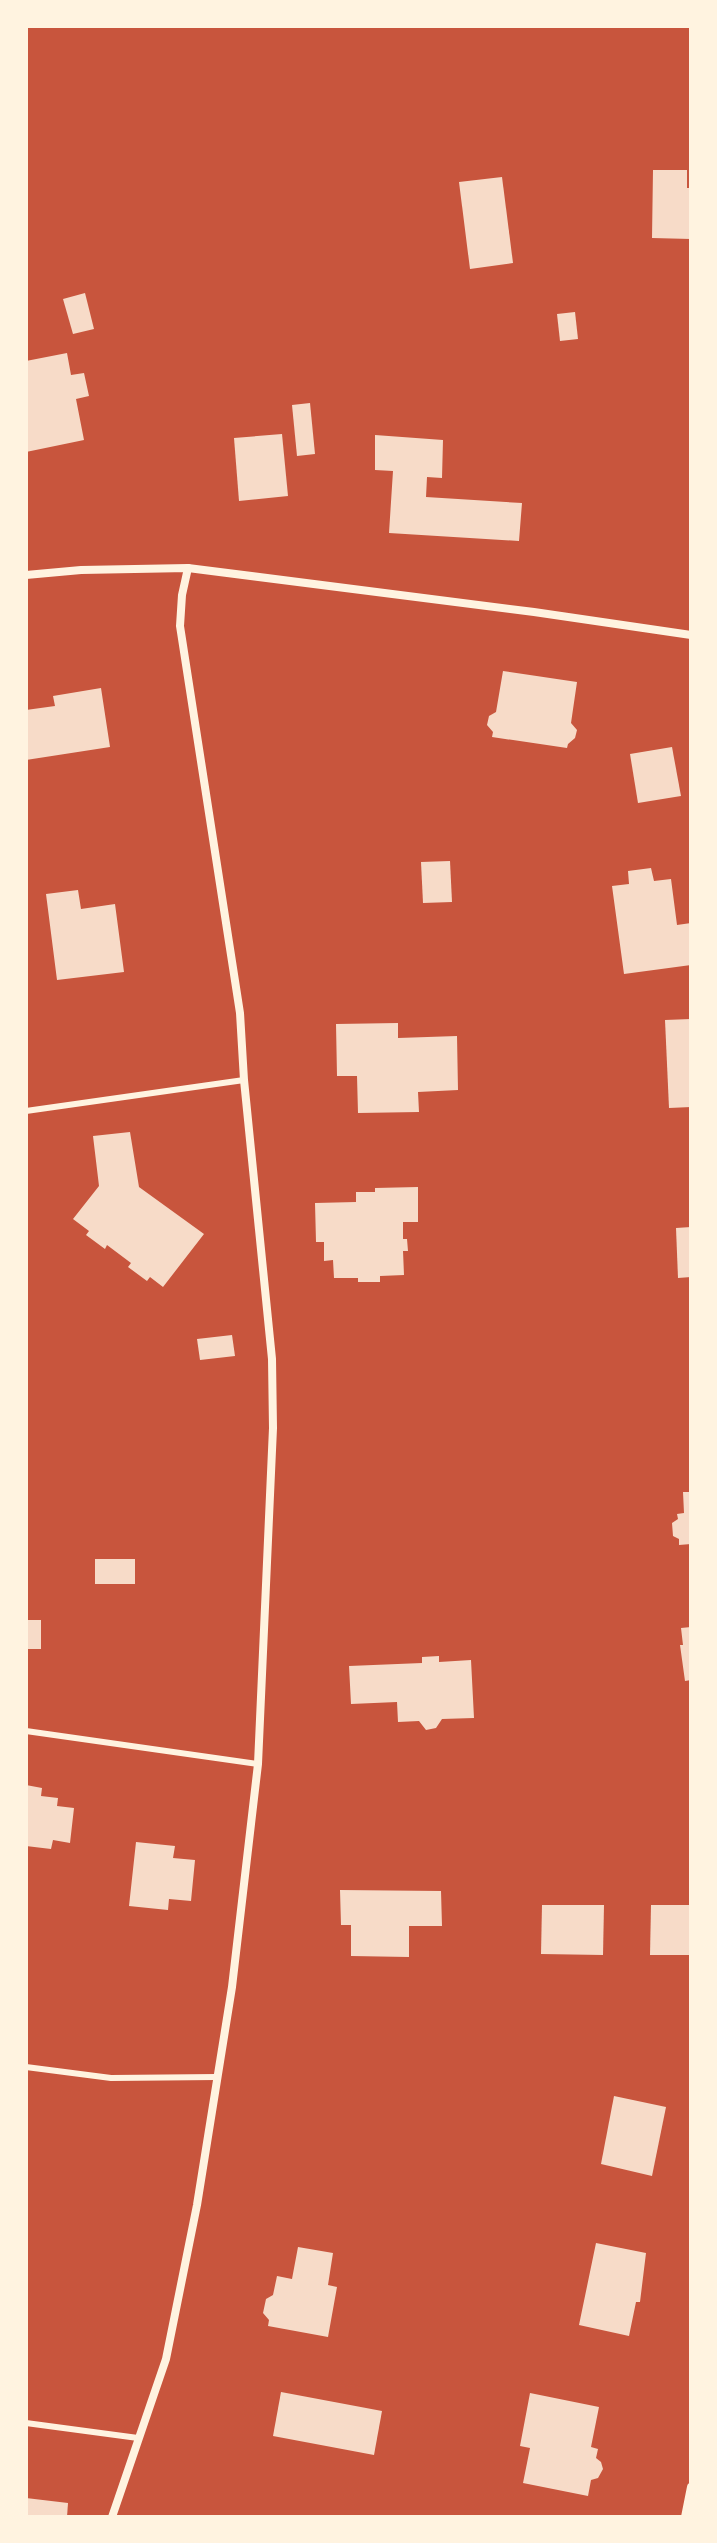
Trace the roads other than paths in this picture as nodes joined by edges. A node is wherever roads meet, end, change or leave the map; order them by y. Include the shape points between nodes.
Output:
1 (188, 568) junction
2 (26, 575) edge
3 (691, 635) edge
4 (244, 1080) junction
5 (26, 1111) edge
6 (26, 1731) edge
7 (258, 1764) junction
8 (26, 2067) edge
9 (217, 2077) junction
10 (26, 2423) edge
11 (138, 2438) junction
12 (691, 2487) edge
13 (112, 2517) edge
14 (685, 2517) edge

1 - 2 street
1 - 3 street
1 - 4 street via 180,626 240,1013
4 - 5 lane
4 - 7 street via 272,1386
6 - 7 lane
7 - 9 street
8 - 9 lane via 111,2078
9 - 11 street via 166,2359
10 - 11 lane
11 - 13 street
12 - 14 street

